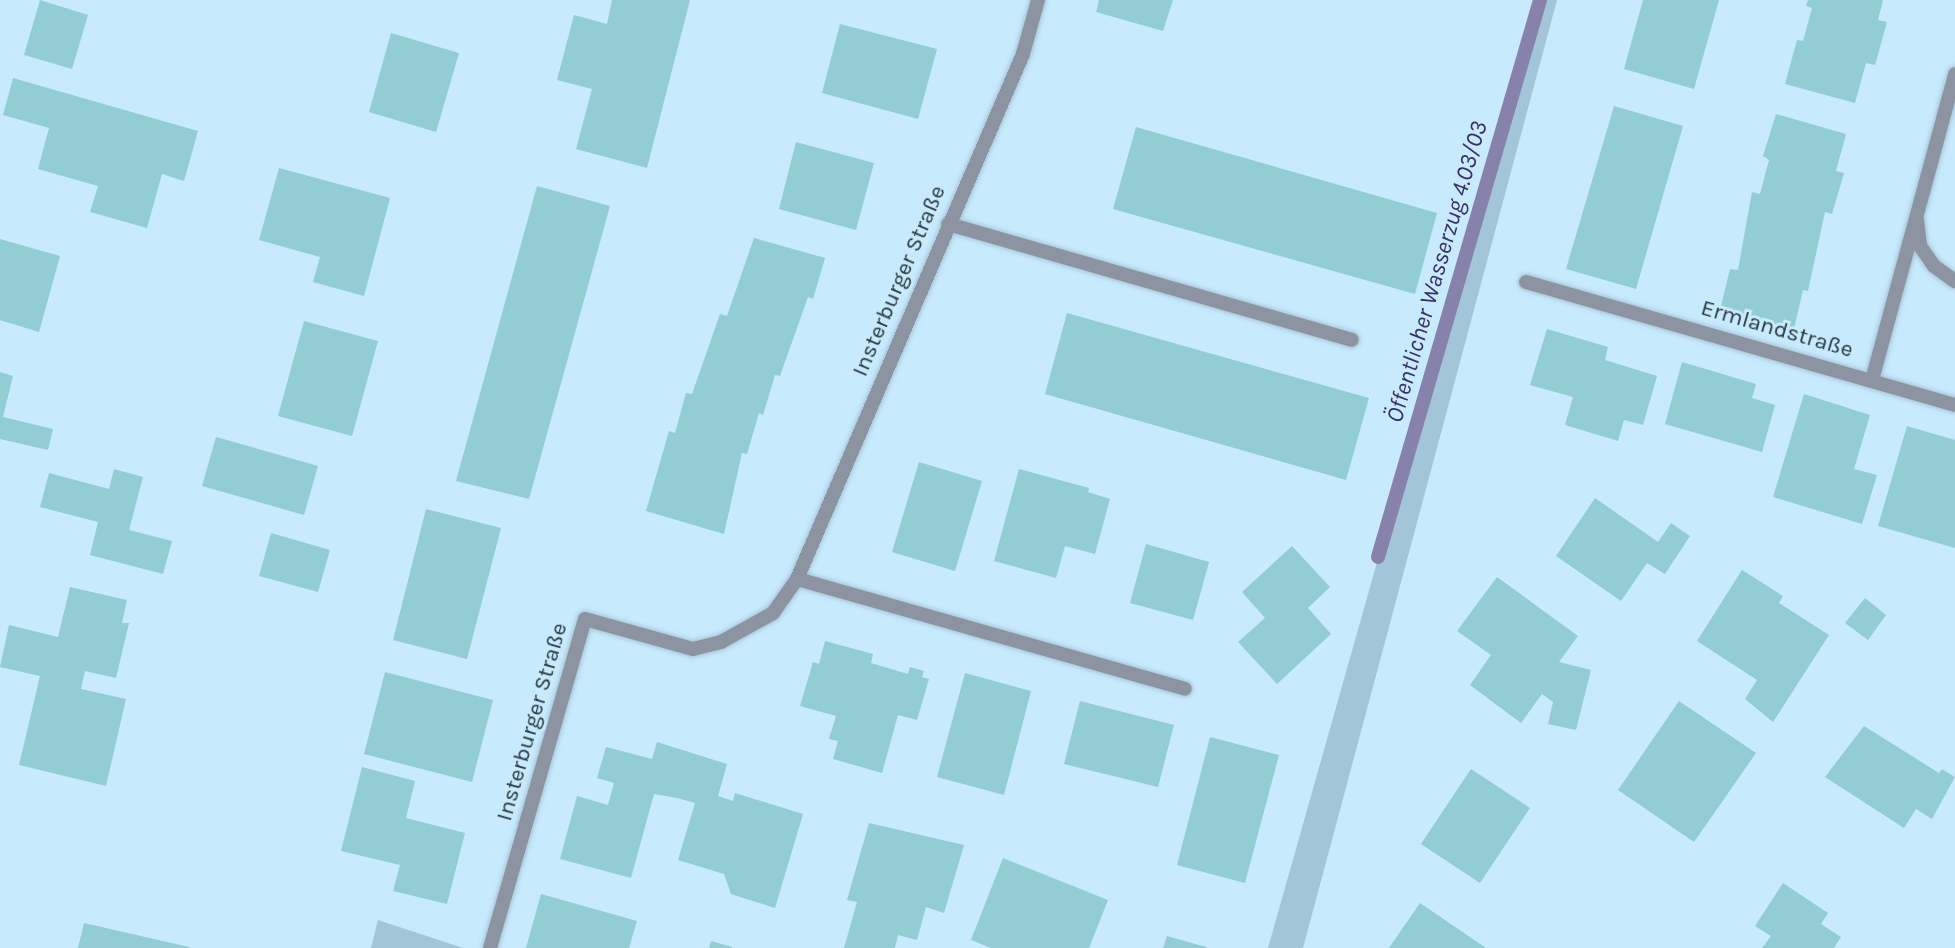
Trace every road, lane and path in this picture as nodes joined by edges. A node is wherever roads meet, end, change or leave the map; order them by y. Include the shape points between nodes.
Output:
1 (1038, 0) edge
2 (1955, 74) edge
3 (1916, 212) junction
4 (948, 224) junction
5 (1955, 281) edge
6 (1526, 282) dead end
7 (1352, 340) dead end
8 (1872, 380) junction
9 (1955, 405) edge
10 (797, 579) junction
11 (1185, 689) dead end
12 (490, 948) edge

1 - 4 street, Insterburger Straße via 1023,54
2 - 3 street, Ermlandstraße
3 - 5 street via 1920,246 1934,266
3 - 8 street, Ermlandstraße
4 - 7 street
4 - 10 street, Insterburger Straße
6 - 8 street, Ermlandstraße
8 - 9 street
10 - 11 street
10 - 12 street, Insterburger Straße via 773,613 721,642 693,649 585,619

